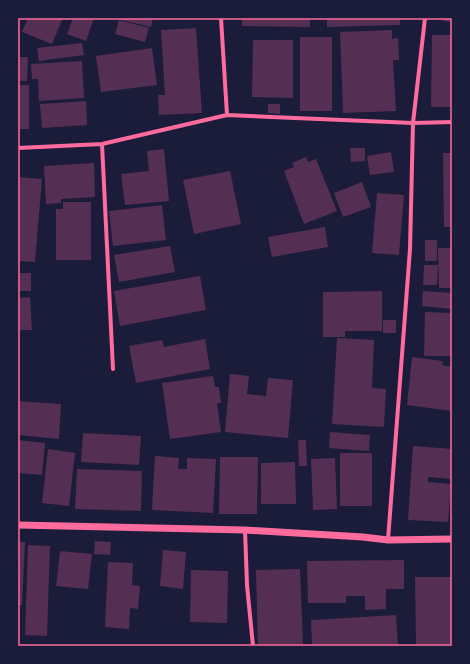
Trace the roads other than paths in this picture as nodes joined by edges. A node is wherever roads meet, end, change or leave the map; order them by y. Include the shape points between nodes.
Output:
1 (221, 18) edge
2 (425, 18) edge
3 (228, 115) junction
4 (452, 122) edge
5 (413, 123) junction
6 (102, 144) junction
7 (18, 148) edge
8 (113, 369) dead end
9 (18, 525) edge
10 (245, 530) junction
11 (452, 539) edge
12 (388, 540) junction
13 (253, 646) edge

1 - 3 street
2 - 5 street
3 - 5 street
3 - 6 street
4 - 5 street
5 - 12 street via 410,249
6 - 7 street
6 - 8 street
9 - 10 street
10 - 12 street
10 - 13 street via 246,585
11 - 12 street

